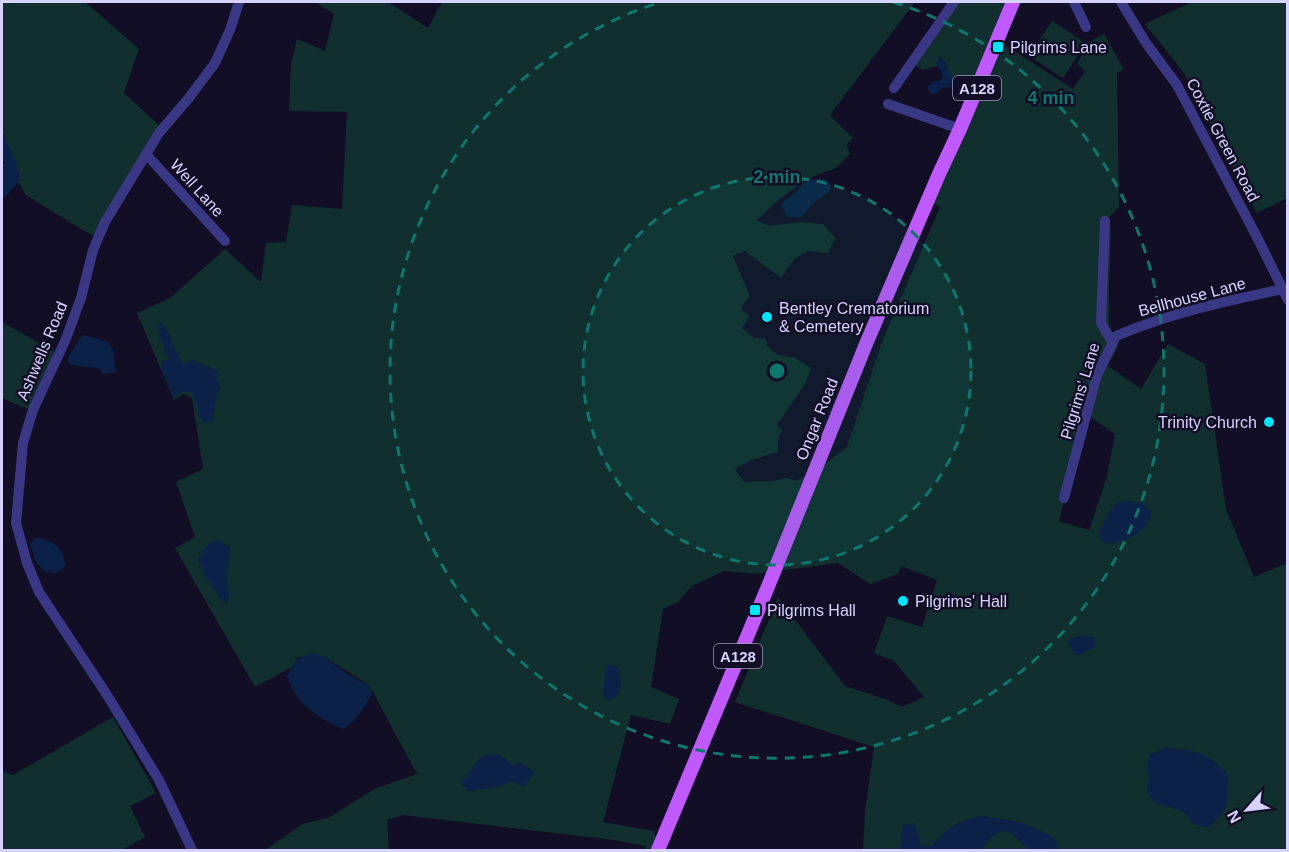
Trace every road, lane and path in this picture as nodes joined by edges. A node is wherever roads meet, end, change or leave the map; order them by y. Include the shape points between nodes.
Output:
1 (238, 2) edge
2 (954, 2) edge
3 (1012, 2) edge
4 (1074, 2) edge
5 (1121, 2) edge
6 (1086, 27) dead end
7 (894, 88) dead end
8 (888, 104) dead end
9 (960, 129) junction
10 (146, 154) junction
11 (1105, 221) dead end
12 (225, 242) dead end
13 (1285, 294) edge
14 (1112, 342) junction
15 (1064, 498) dead end
16 (192, 850) edge
17 (658, 850) edge

1 - 10 street, Ashwells Road via 215,63
2 - 7 street
3 - 9 main road, Ongar Road / A128
4 - 6 street
5 - 13 street, Coxtie Green Road via 1177,85
8 - 9 street
9 - 17 main road, Ongar Road / A128 via 866,344
10 - 12 street, Well Lane
10 - 16 street, Ashwells Road via 105,222 65,341 33,410 23,443 16,523 39,592 153,770
11 - 14 street, Pilgrims' Lane via 1101,322
13 - 14 street, Bellhouse Lane via 1215,304 1146,323 1116,336
14 - 15 street, Pilgrims' Lane via 1097,375

